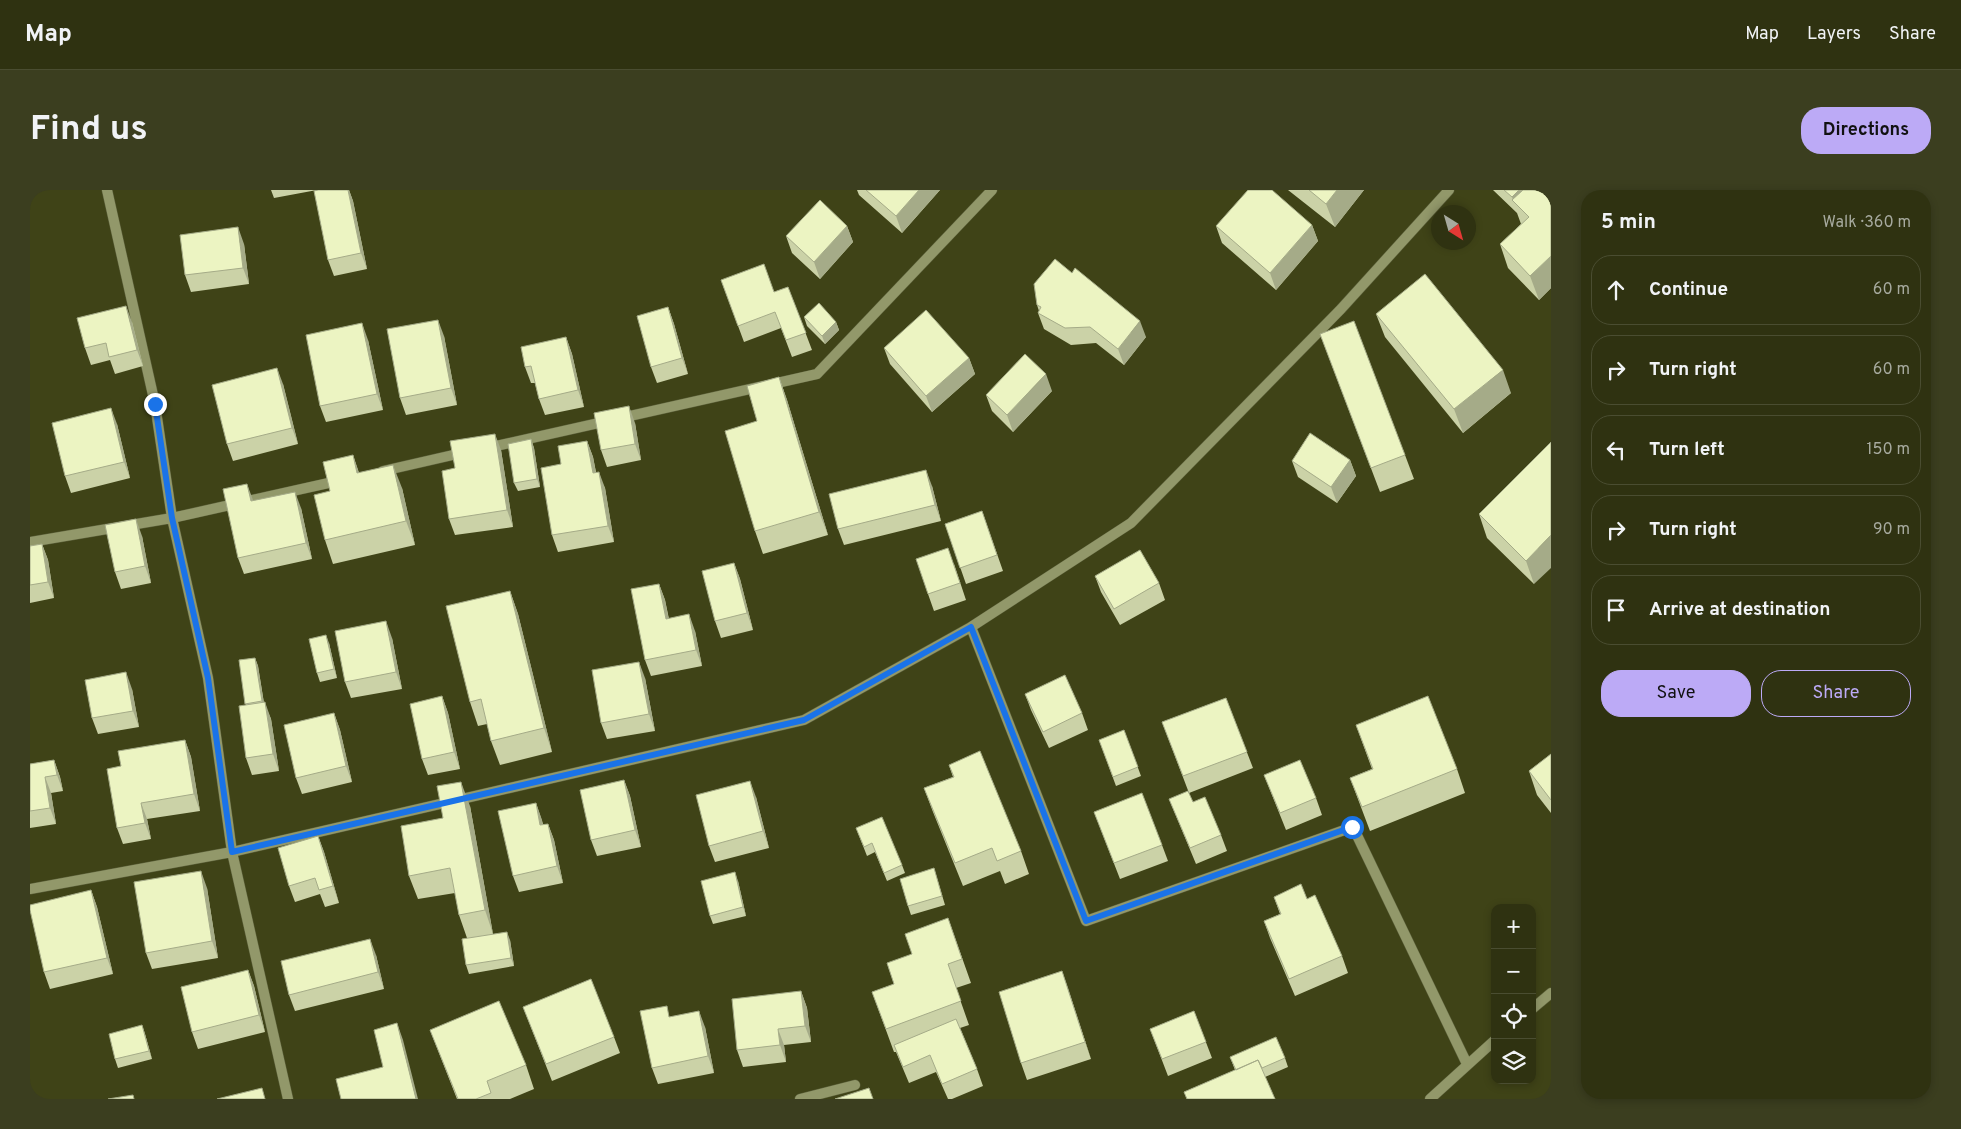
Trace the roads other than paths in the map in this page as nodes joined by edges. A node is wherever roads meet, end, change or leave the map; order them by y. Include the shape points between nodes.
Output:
1 (108, 190) edge
2 (992, 190) edge
3 (1449, 190) edge
4 (374, 473) edge
5 (355, 477) edge
6 (172, 518) junction
7 (30, 542) edge
8 (971, 627) junction
9 (232, 852) junction
10 (30, 889) edge
11 (1551, 993) edge
12 (1536, 1006) edge
13 (1491, 1043) edge
14 (1467, 1064) junction
15 (855, 1085) dead end
16 (288, 1099) edge
17 (800, 1099) edge
18 (1430, 1099) edge

1 - 6 lane via 155,404
2 - 4 lane via 817,374
3 - 8 lane via 1342,309 1131,523
5 - 6 lane
6 - 7 lane
6 - 9 lane via 208,678
8 - 9 lane via 804,720
8 - 14 lane via 1086,921 1352,827
9 - 10 lane
9 - 16 lane
11 - 12 lane
13 - 14 lane
14 - 18 lane
15 - 17 lane

